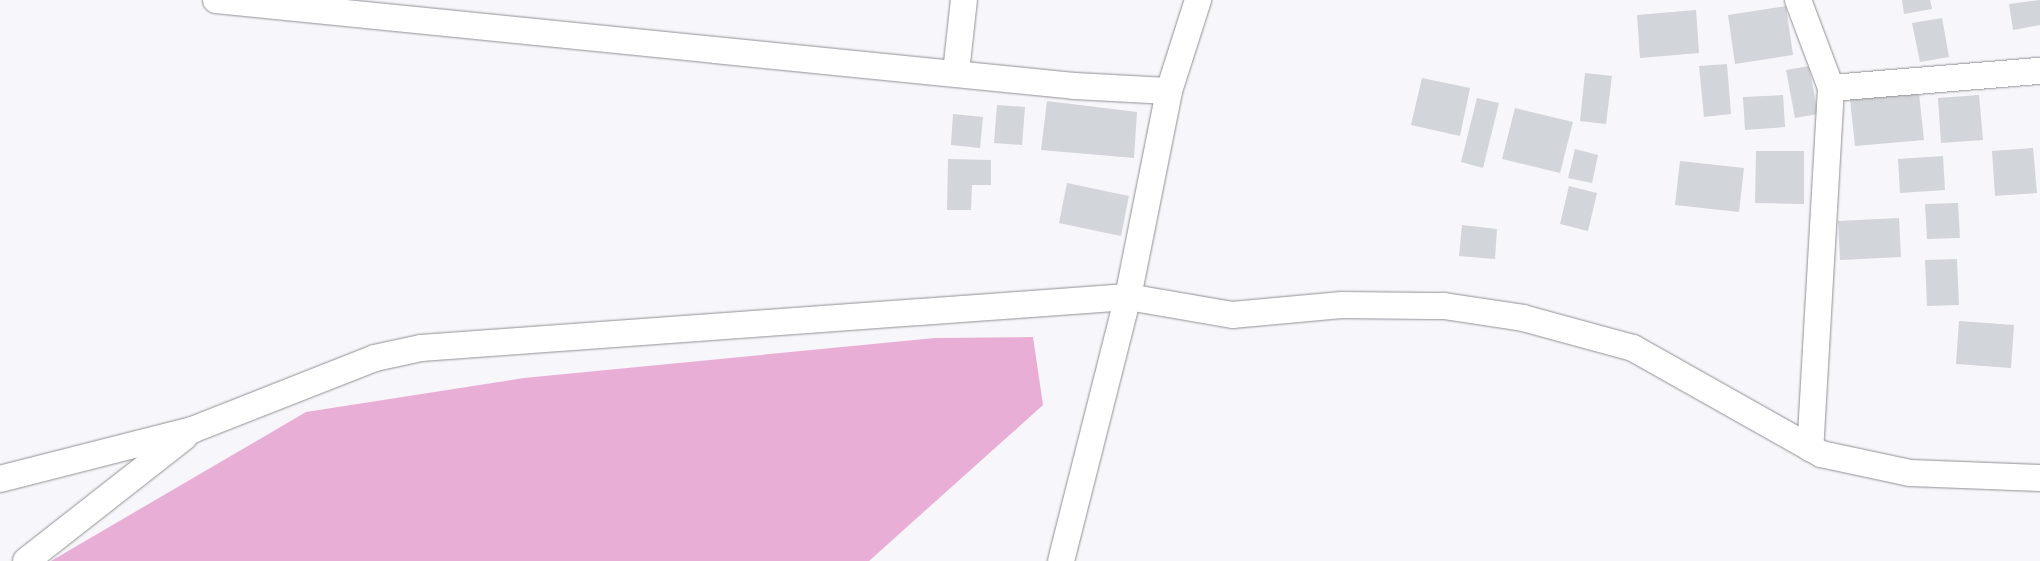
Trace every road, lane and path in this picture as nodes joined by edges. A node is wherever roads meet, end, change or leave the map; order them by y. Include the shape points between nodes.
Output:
1 (216, 0) edge
2 (964, 0) edge
3 (1198, 0) edge
4 (1798, 0) edge
5 (2040, 71) edge
6 (956, 72) junction
7 (1831, 88) junction
8 (1169, 91) junction
9 (1128, 297) junction
10 (192, 430) junction
11 (1810, 448) junction
12 (2040, 478) edge
13 (0, 479) edge
14 (26, 561) edge
15 (1061, 561) edge

1 - 6 street
2 - 6 street
3 - 8 street
4 - 7 street
5 - 7 street
6 - 8 street via 1074,86
7 - 11 street
8 - 9 street
9 - 10 street via 421,348 375,358
9 - 11 street via 1232,316 1342,305 1444,306 1524,318 1632,348
9 - 15 street
10 - 13 street
10 - 14 street
11 - 12 street via 1821,454 1910,473

